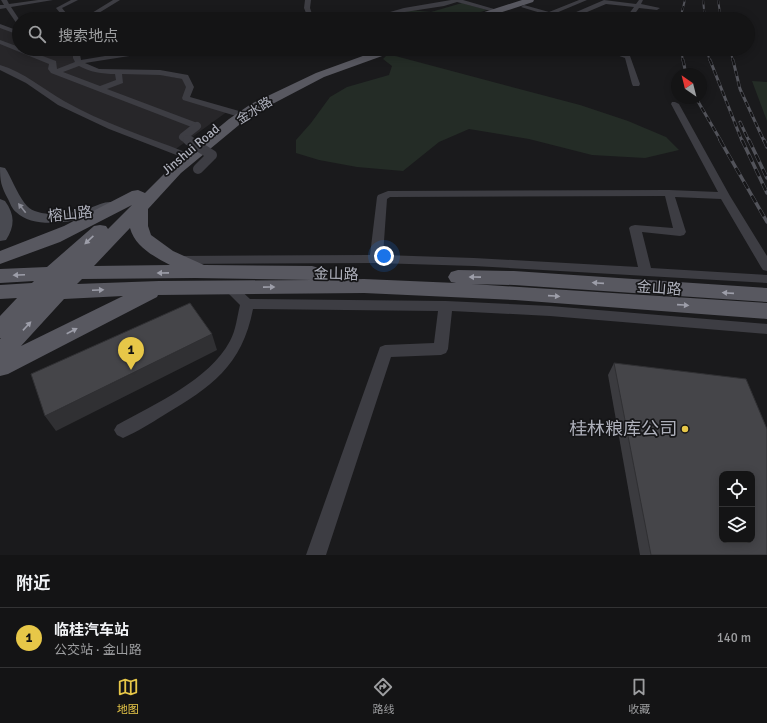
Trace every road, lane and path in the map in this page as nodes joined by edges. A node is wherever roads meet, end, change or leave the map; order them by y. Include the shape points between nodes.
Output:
1 (16, 0) edge
2 (50, 0) edge
3 (75, 0) edge
4 (117, 0) edge
5 (308, 0) edge
6 (457, 0) edge
7 (584, 0) edge
8 (641, 0) edge
9 (607, 1) edge
10 (5, 3) edge
11 (530, 3) edge
12 (638, 6) junction
13 (0, 7) edge
14 (59, 8) junction
15 (657, 8) dead end
16 (498, 11) junction
17 (62, 12) edge
18 (97, 12) edge
19 (308, 12) edge
20 (397, 12) edge
21 (495, 12) edge
22 (507, 12) edge
23 (546, 12) edge
24 (554, 12) edge
25 (584, 12) edge
26 (633, 12) edge
27 (12, 13) edge
28 (0, 26) edge
29 (12, 30) edge
30 (41, 56) edge
31 (76, 56) edge
32 (114, 56) edge
33 (356, 56) edge
34 (373, 56) edge
35 (625, 56) edge
36 (79, 63) junction
37 (0, 67) edge
38 (57, 72) junction
39 (118, 72) junction
40 (636, 84) dead end
41 (100, 89) junction
42 (675, 104) dead end
43 (236, 113) junction
44 (182, 154) junction
45 (202, 170) dead end
46 (0, 171) edge
47 (669, 193) junction
48 (725, 196) junction
49 (138, 201) junction
50 (0, 204) edge
51 (0, 236) edge
52 (0, 258) edge
53 (376, 259) junction
54 (178, 260) junction
55 (767, 267) edge
56 (201, 272) junction
57 (646, 273) junction
58 (76, 274) junction
59 (0, 276) edge
60 (767, 279) edge
61 (56, 282) junction
62 (514, 285) junction
63 (156, 288) junction
64 (230, 288) junction
65 (38, 290) junction
66 (0, 292) edge
67 (767, 296) edge
68 (247, 304) junction
69 (446, 306) junction
70 (767, 311) edge
71 (767, 329) edge
72 (0, 330) edge
73 (0, 354) edge
74 (0, 367) edge
75 (123, 430) dead end
76 (316, 555) edge

1 - 10 street
2 - 10 street
2 - 14 street
3 - 14 street
4 - 18 street
5 - 19 street
6 - 16 street
6 - 20 street
7 - 24 street
8 - 12 street
9 - 12 street
9 - 25 street
10 - 13 street
10 - 27 street
11 - 16 main road
11 - 22 main road
11 - 23 street
12 - 15 street
12 - 26 street
14 - 17 street
16 - 21 main road
28 - 29 street
30 - 38 street via 53,63 52,69
31 - 36 street
32 - 36 street
33 - 43 main road, Jinshui Road via 287,84
34 - 49 main road, 金水路 via 320,75 256,107
35 - 40 street via 628,57
36 - 38 street
36 - 39 street via 92,69
37 - 44 street via 29,81 61,103 112,127
38 - 41 street
39 - 41 street via 120,81
39 - 43 street via 161,71 178,74 185,77 189,83 186,98
41 - 45 street, bridge via 197,126 183,137 212,155
42 - 48 street
43 - 44 main road, Jinshui Road
44 - 49 main road, Jinshui Road
49 -> 46 main road, 榕山路 via 60,218 26,214
47 - 48 street
47 - 53 street via 388,194 382,197
47 - 57 street via 680,232 635,228
48 - 55 street
49 - 52 main road
49 - 54 main road via 140,233 159,251
49 - 58 main road
49 -> 61 main road
50 - 51 main road via 7,222
53 - 54 street
53 - 57 street via 474,262
54 - 56 main road
56 -> 58 main road, 金山路
62 -> 56 main road, 金山路
57 - 60 street
58 - 61 main road
61 -> 59 main road, 金山路
61 -> 63 main road, 金山路
61 - 65 main road
73 -> 61 main road
64 -> 62 main road, 金山路
67 -> 62 main road, 金山路
62 -> 70 main road, 金山路
63 - 64 main road, 金山路
74 -> 63 main road
64 - 68 street
65 - 66 main road
65 - 72 main road
68 - 69 street
68 - 75 street via 235,346 216,371 197,386
69 - 71 street
69 - 76 street via 441,349 385,351

